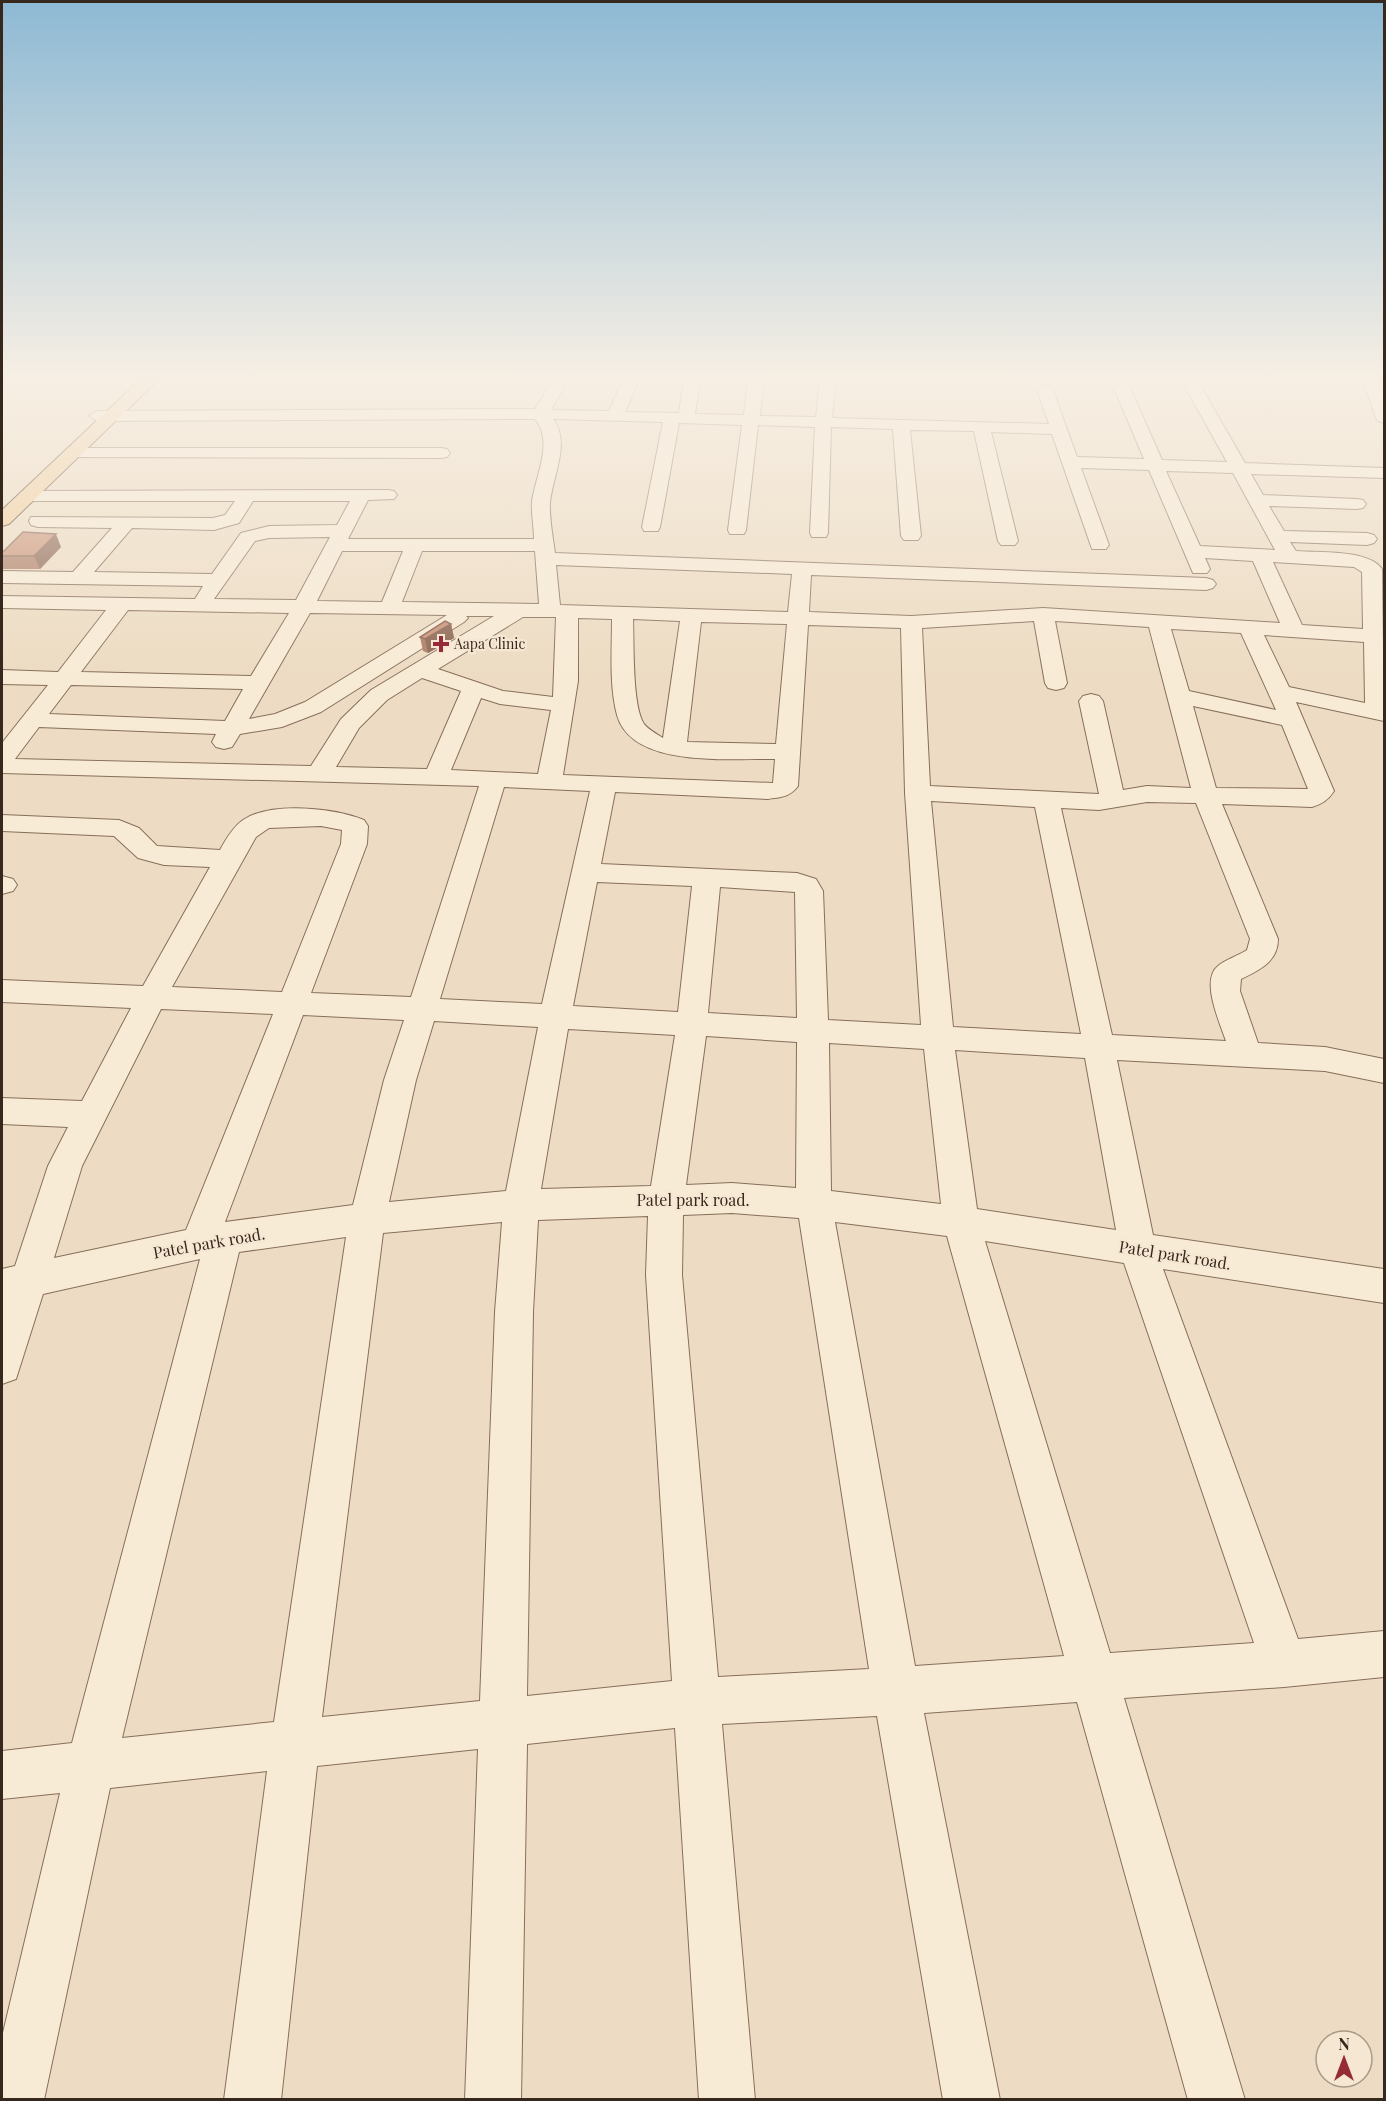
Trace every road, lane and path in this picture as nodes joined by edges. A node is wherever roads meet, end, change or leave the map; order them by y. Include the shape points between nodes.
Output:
1 (32, 478) edge
2 (46, 478) edge
3 (263, 478) edge
4 (546, 478) edge
5 (663, 478) edge
6 (744, 478) edge
7 (821, 478) edge
8 (905, 478) edge
9 (993, 478) edge
10 (1075, 478) edge
11 (1160, 478) edge
12 (1245, 478) edge
13 (362, 495) junction
14 (388, 495) dead end
15 (27, 496) junction
16 (63, 496) junction
17 (250, 496) junction
18 (1257, 500) junction
19 (2, 503) edge
20 (1357, 504) dead end
21 (2, 520) edge
22 (38, 521) junction
23 (126, 523) junction
24 (651, 527) dead end
25 (737, 530) dead end
26 (819, 533) dead end
27 (1277, 535) junction
28 (24, 536) edge
29 (910, 536) dead end
30 (340, 538) junction
31 (1368, 539) dead end
32 (1008, 541) dead end
33 (415, 545) junction
34 (1099, 545) dead end
35 (1192, 551) junction
36 (546, 552) junction
37 (1260, 555) junction
38 (1289, 557) junction
39 (802, 568) junction
40 (993, 577) junction
41 (2, 578) edge
42 (78, 579) junction
43 (217, 580) junction
44 (1206, 584) junction
45 (2, 602) edge
46 (121, 605) junction
47 (200, 605) junction
48 (303, 607) junction
49 (389, 609) junction
50 (469, 610) junction
51 (517, 611) junction
52 (559, 611) junction
53 (622, 613) junction
54 (1043, 614) junction
55 (691, 615) junction
56 (1002, 615) junction
57 (800, 619) junction
58 (1158, 621) junction
59 (911, 622) junction
60 (1224, 626) junction
61 (1249, 627) junction
62 (1294, 630) junction
63 (1376, 636) junction
64 (420, 670) junction
65 (2, 677) edge
66 (63, 678) junction
67 (259, 683) junction
68 (1056, 683) dead end
69 (473, 690) junction
70 (1280, 692) junction
71 (1178, 696) junction
72 (1091, 701) dead end
73 (564, 705) junction
74 (1381, 714) edge
75 (31, 720) junction
76 (1291, 720) junction
77 (233, 728) junction
78 (674, 749) junction
79 (788, 752) junction
80 (2, 759) edge
81 (2, 766) edge
82 (207, 772) junction
83 (319, 774) junction
84 (436, 777) junction
85 (494, 779) junction
86 (549, 781) junction
87 (604, 783) junction
88 (918, 793) junction
89 (1205, 794) junction
90 (1046, 799) junction
91 (1113, 801) junction
92 (2, 823) edge
93 (228, 859) junction
94 (585, 872) junction
95 (707, 878) junction
96 (2, 991) edge
97 (152, 997) junction
98 (291, 1003) junction
99 (421, 1009) junction
100 (555, 1017) junction
101 (692, 1024) junction
102 (813, 1030) junction
103 (938, 1038) junction
104 (1099, 1047) junction
105 (1246, 1055) junction
106 (1384, 1071) edge
107 (2, 1111) edge
108 (90, 1115) junction
109 (666, 1199) junction
110 (814, 1204) junction
111 (521, 1205) junction
112 (367, 1218) junction
113 (961, 1222) junction
114 (211, 1241) junction
115 (1138, 1250) junction
116 (15, 1282) edge
117 (1384, 1286) edge
118 (2, 1366) edge
119 (1384, 1654) edge
120 (1284, 1664) junction
121 (1093, 1675) junction
122 (896, 1691) junction
123 (697, 1702) junction
124 (502, 1722) junction
125 (296, 1744) junction
126 (91, 1764) junction
127 (2, 1775) edge
128 (15, 2100) edge
129 (252, 2100) edge
130 (493, 2100) edge
131 (727, 2100) edge
132 (972, 2100) edge
133 (1216, 2100) edge

1 - 19 main road
2 - 15 main road
3 - 17 street
4 - 36 street via 541,523
5 - 24 street
6 - 25 street
7 - 26 street
8 - 29 street
9 - 32 street
10 - 34 street
11 - 35 street
12 - 18 street
13 - 14 street
13 - 17 street
13 - 30 street
15 - 16 street
15 - 21 main road
16 - 17 street
16 - 22 street
17 - 23 street via 225,522
18 - 20 street
18 - 27 street
22 - 23 street
22 - 28 street
23 - 42 street
27 - 31 street
27 - 38 street
30 - 33 street
30 - 43 street via 269,532 248,537
30 - 48 street
33 - 36 street
33 - 49 street
35 - 37 street
35 - 44 street
36 - 39 street
36 - 52 street
37 - 38 street
37 - 62 street
38 - 63 street via 1369,565
39 - 40 street
39 - 57 street
40 - 44 street
40 - 56 street
41 - 42 street
42 - 43 street
43 - 47 street
44 - 60 street
45 - 46 street
46 - 47 street
46 - 66 street
47 - 48 street
48 - 49 street
48 - 67 street
49 - 50 street
50 - 51 street
50 - 77 street via 289,719
51 - 52 street
51 - 64 street
52 - 53 street
52 - 73 street via 567,681
53 - 55 street
53 - 78 street via 630,721 643,736
54 - 56 street
54 - 58 street
54 - 68 street
55 - 57 street
55 - 78 street
56 - 59 street
57 - 59 street
57 - 79 street
58 - 60 street
58 - 71 street
59 - 88 street
60 - 61 street
61 - 62 street
61 - 70 street
62 - 63 street
63 - 74 street
64 - 69 street
64 - 83 street via 363,708
65 - 66 street
66 - 67 street
66 - 75 street
67 - 77 street
69 - 73 street via 519,701
69 - 84 street
70 - 74 street
70 - 76 street
71 - 76 street
71 - 89 street
72 - 91 street
73 - 86 street
75 - 77 street
75 - 80 street
76 - 89 street via 1321,791 1317,797 1304,800
77 - 82 street
78 - 79 street
79 - 87 street via 785,786 776,790
81 - 82 street
82 - 83 street
83 - 84 street
84 - 85 street
85 - 86 street
85 - 99 street
86 - 87 street
87 - 94 street
88 - 90 street
88 - 103 street
89 - 91 street via 1135,794
89 - 105 street via 1265,948 1262,955 1227,974 1224,982
90 - 91 street
90 - 104 street
92 - 93 street via 120,828 130,832 147,852
93 - 97 street
93 - 98 street via 248,829 260,822 328,819 355,826 354,844
94 - 95 street
94 - 100 street
95 - 101 street
95 - 102 street via 796,882 806,886 810,898
96 - 97 street
97 - 98 street
97 - 108 street
98 - 99 street
98 - 114 street
99 - 100 street
99 - 112 street
100 - 101 street
100 - 111 street
101 - 102 street
101 - 109 street
102 - 103 street
102 - 110 street
103 - 104 street
103 - 113 street
104 - 105 street
104 - 115 street
105 - 106 street via 1342,1061
107 - 108 street
108 - 116 street
109 - 110 street, Patel park road. via 732,1198
109 - 111 street, Patel park road.
109 - 123 street via 664,1275
110 - 113 street, Patel park road.
110 - 122 street
111 - 112 street, Patel park road.
111 - 124 street via 514,1312
112 - 114 street, Patel park road.
112 - 125 street
113 - 115 street, Patel park road.
113 - 121 street
114 - 116 street, Patel park road.
114 - 126 street
115 - 117 street, Patel park road.
115 - 120 street
116 - 118 street
119 - 120 street
120 - 121 street
121 - 122 street
121 - 133 street
122 - 123 street
122 - 132 street
123 - 124 street
123 - 131 street
124 - 125 street
124 - 130 street
125 - 126 street
125 - 129 street
126 - 127 street
126 - 128 street

